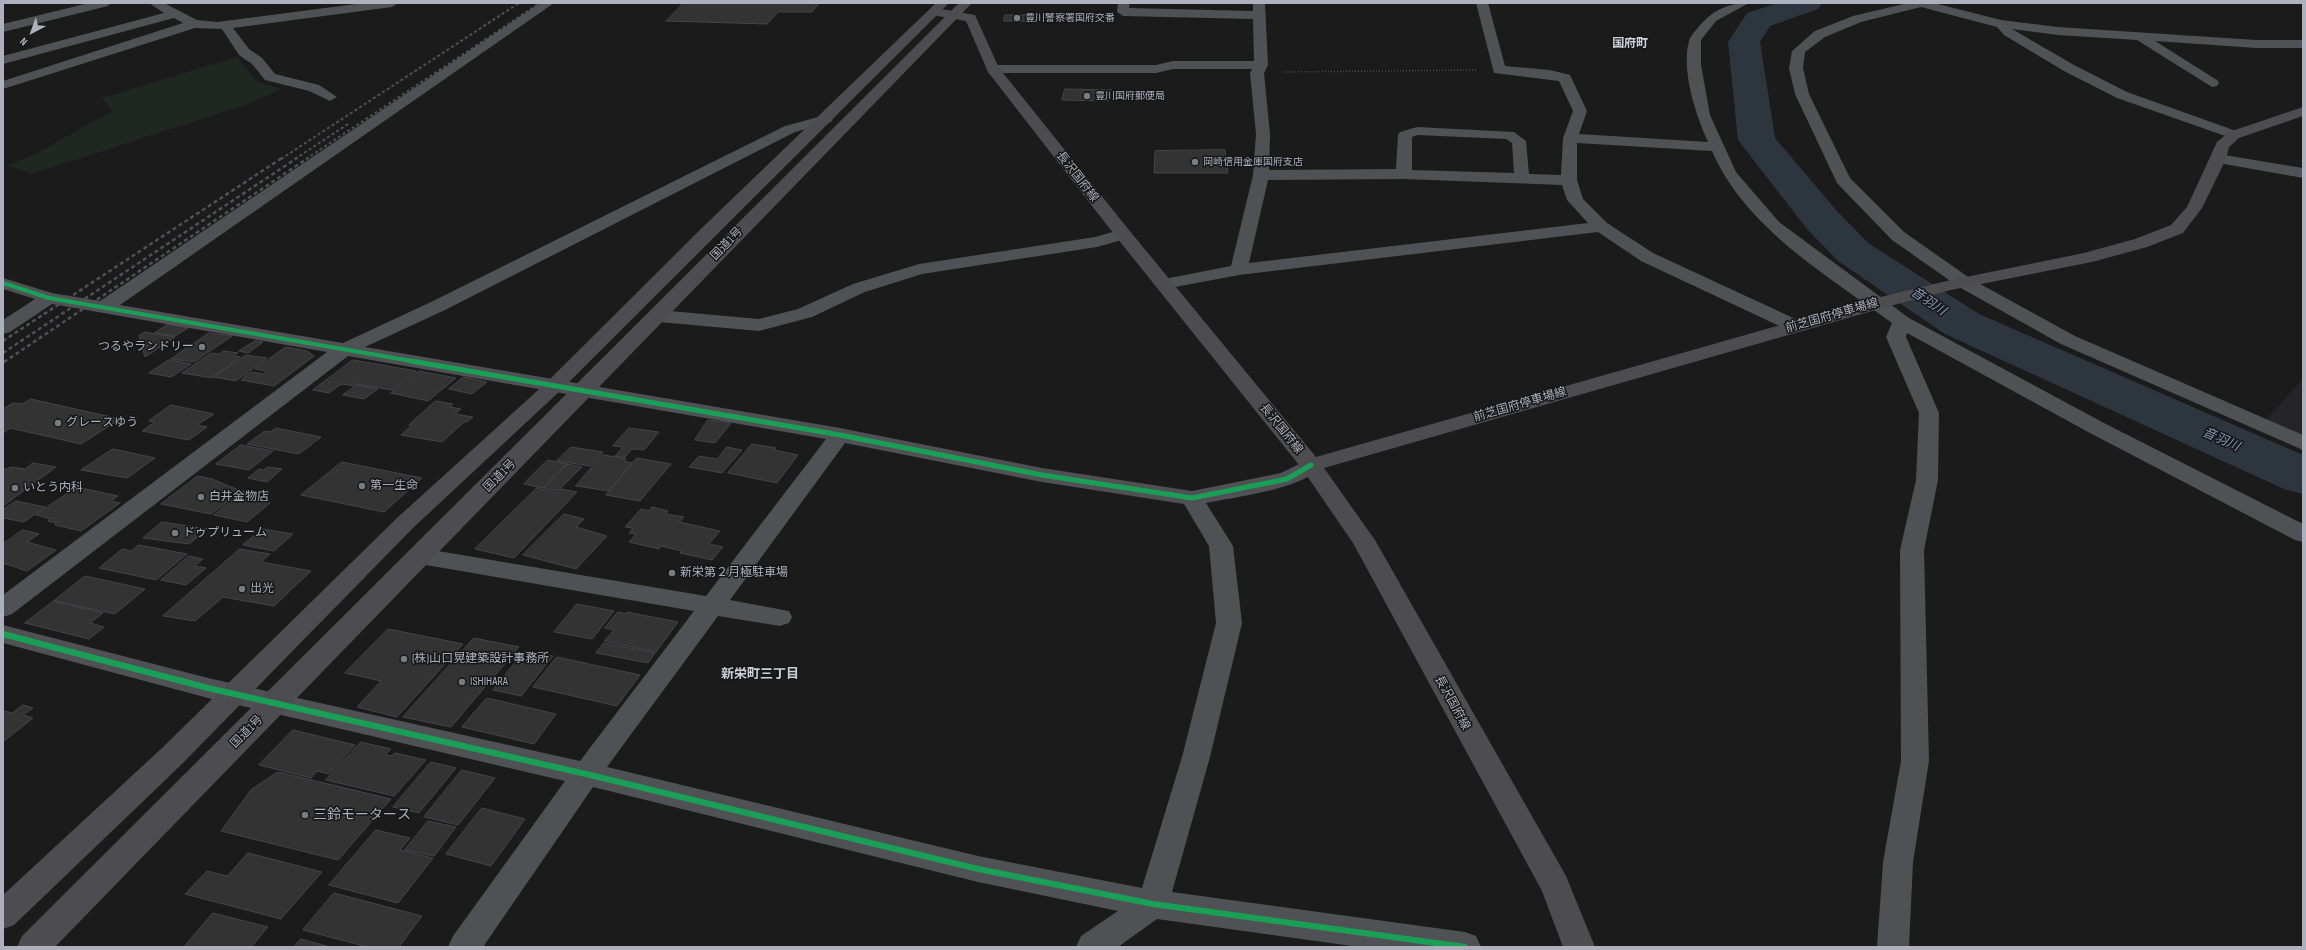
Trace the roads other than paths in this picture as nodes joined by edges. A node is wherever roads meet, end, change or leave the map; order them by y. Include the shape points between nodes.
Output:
1 (104, 3) edge
2 (155, 3) edge
3 (392, 3) edge
4 (548, 3) edge
5 (1124, 3) edge
6 (1482, 3) edge
7 (1744, 3) edge
8 (1922, 3) edge
9 (950, 8) edge
10 (1259, 9) edge
11 (175, 14) junction
12 (194, 24) junction
13 (2001, 24) junction
14 (225, 25) junction
15 (3, 28) edge
16 (2140, 38) junction
17 (2303, 44) edge
18 (3, 60) edge
19 (993, 69) junction
20 (1259, 69) junction
21 (2212, 83) dead end
22 (3, 85) edge
23 (330, 97) dead end
24 (2303, 111) edge
25 (826, 119) junction
26 (2234, 135) junction
27 (1570, 138) junction
28 (1718, 147) junction
29 (2218, 159) junction
30 (2303, 173) edge
31 (1404, 174) junction
32 (1261, 175) junction
33 (1522, 179) junction
34 (1568, 180) junction
35 (1601, 227) junction
36 (1123, 234) junction
37 (1239, 270) junction
38 (3, 283) edge
39 (1165, 284) junction
40 (1958, 284) junction
41 (49, 298) junction
42 (1879, 303) junction
43 (104, 307) junction
44 (659, 316) junction
45 (1902, 322) junction
46 (1795, 326) junction
47 (3, 328) edge
48 (343, 350) junction
49 (554, 386) junction
50 (584, 391) junction
51 (840, 435) junction
52 (2303, 443) edge
53 (1311, 465) junction
54 (1192, 498) junction
55 (2303, 534) edge
56 (420, 556) junction
57 (712, 605) junction
58 (3, 608) edge
59 (780, 617) dead end
60 (3, 634) edge
61 (233, 694) junction
62 (275, 704) junction
63 (586, 774) junction
64 (1153, 904) junction
65 (3, 915) edge
66 (32, 947) edge
67 (464, 947) edge
68 (1092, 947) edge
69 (1465, 947) edge
70 (1579, 947) edge
71 (1893, 947) edge

1 - 15 street
2 - 11 street
3 - 14 street via 246,15
4 - 43 street
5 - 10 street via 1123,12
6 - 27 street via 1498,70 1550,74 1565,78 1580,111
7 - 28 street via 1712,18 1695,40 1694,65 1703,115
8 - 13 street
8 - 40 street via 1857,19 1820,34 1799,51 1796,68 1802,94 1843,180 1898,236
9 - 19 main road, 長沢国府線 via 971,18
9 - 25 highway, 国道1号
9 - 44 highway, 国道1号
10 - 20 street
11 - 12 street
11 - 18 street
12 - 14 street
12 - 22 street
13 - 16 street
13 - 26 street via 2008,32 2069,68 2122,95
14 - 23 street via 244,52 257,61 270,77 314,88
16 - 17 street
16 - 21 street
19 - 20 street via 1156,69 1173,65
19 - 36 main road, 長沢国府線
20 - 32 street via 1263,134
24 - 26 main road, 前芝国府停車場線
25 - 48 street via 790,129 438,306
25 - 49 highway, 国道1号 via 713,227
26 - 29 main road, 前芝国府停車場線 via 2222,145
27 - 28 street
27 - 34 street
28 - 42 street via 1729,173 1773,226 1850,285
29 - 30 street
29 - 40 main road, 前芝国府停車場線 via 2194,208 2177,229 2086,258
31 - 32 street
31 - 33 street
31 - 33 street via 1404,135 1417,131 1509,135 1519,141
32 - 37 street
33 - 34 street
34 - 35 street via 1575,200
35 - 37 street
35 - 46 street via 1647,257
36 - 39 main road, 長沢国府線
36 - 44 street via 1097,242 919,269 859,288 806,313 759,325
37 - 39 street
38 - 41 street
39 - 53 main road, 長沢国府線
40 - 42 main road, 前芝国府停車場線
40 - 52 street via 2068,340
41 - 43 street
41 - 47 street
42 - 45 street
42 - 46 main road, 前芝国府停車場線
43 - 48 street
44 - 50 highway, 国道1号
45 - 55 street via 2097,428
45 - 71 street via 1896,337 1929,413 1927,480 1912,550 1915,761 1898,862
46 - 53 main road, 前芝国府停車場線
48 - 49 street
48 - 58 street
49 - 50 street
49 - 61 highway, 国道1号 via 405,523
50 - 51 street
50 - 56 highway, 国道1号
51 - 54 street via 1042,475
51 - 57 street
53 - 54 street via 1286,479
53 - 70 main road, 長沢国府線 via 1363,540 1555,886
54 - 64 street via 1221,546 1229,623 1196,757
56 - 57 street
56 - 62 highway, 国道1号
57 - 59 street
57 - 63 street
60 - 61 street
61 - 62 street
61 - 65 highway, 国道1号 via 172,756
62 - 63 street
62 - 66 highway, 国道1号
63 - 64 street via 978,869
63 - 67 street
64 - 68 street
64 - 69 street

